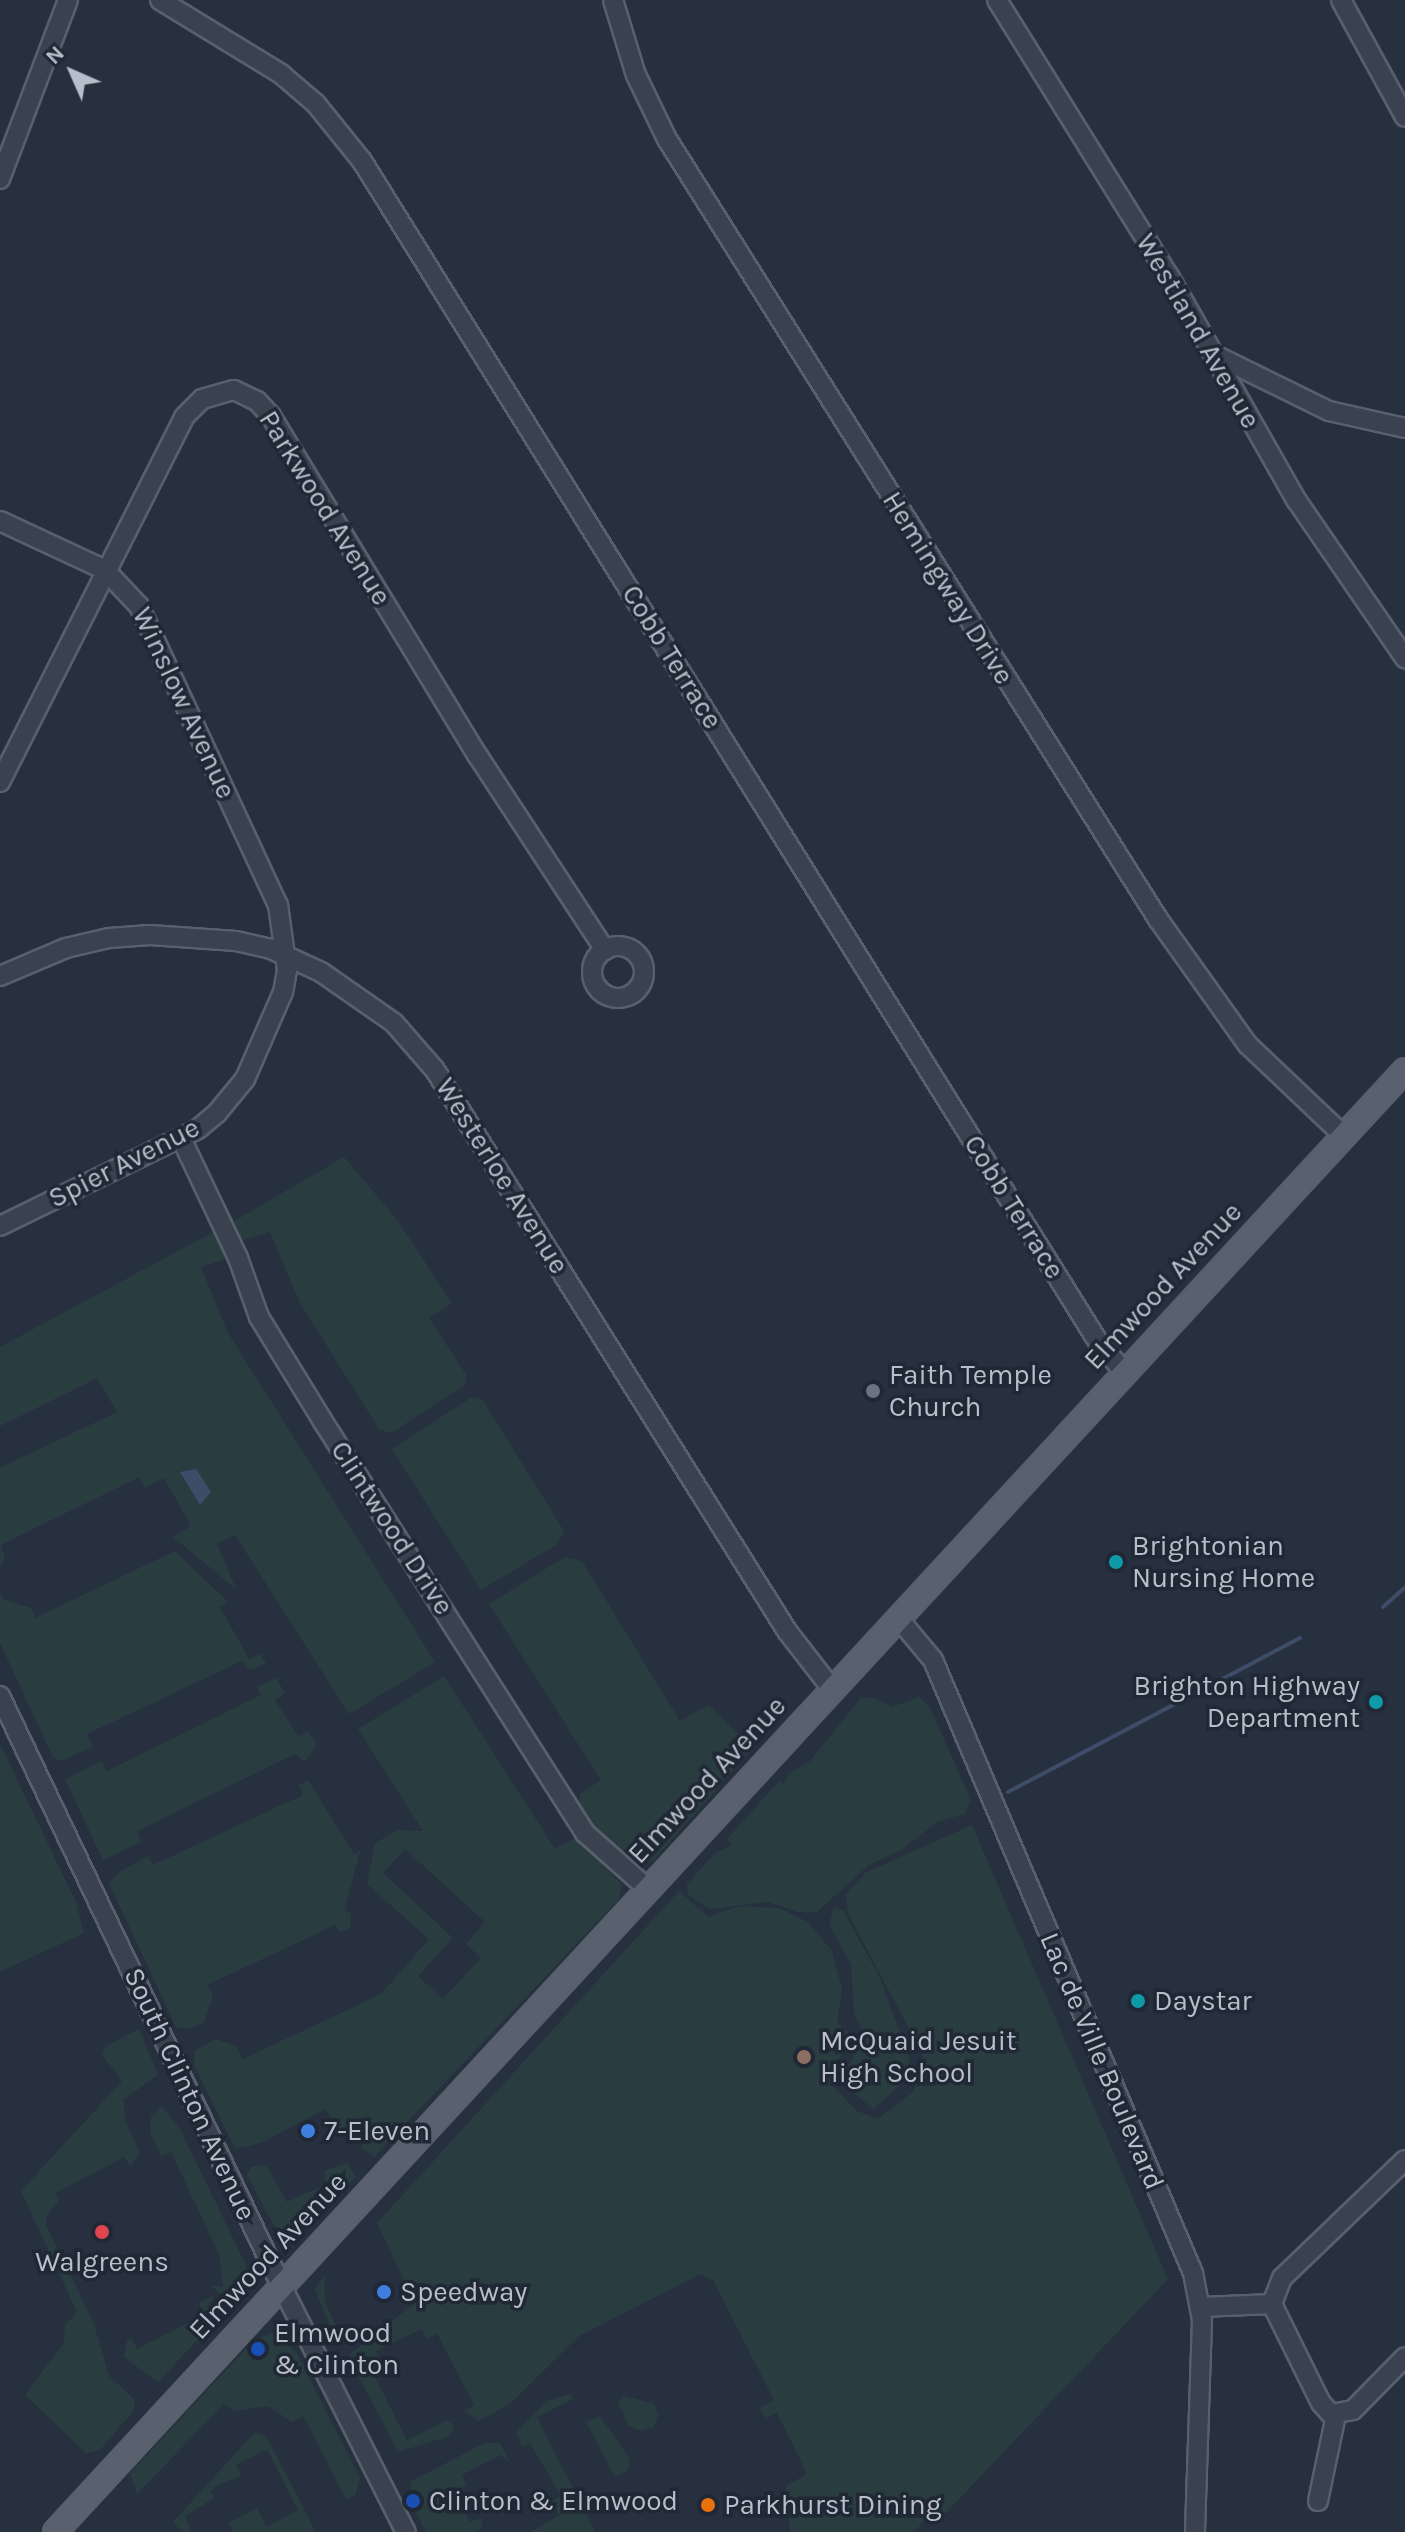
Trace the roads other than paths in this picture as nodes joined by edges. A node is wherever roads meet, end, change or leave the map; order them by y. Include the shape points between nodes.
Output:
1 (68, 0) edge
2 (160, 0) edge
3 (613, 0) edge
4 (997, 0) edge
5 (1341, 0) edge
6 (1405, 117) edge
7 (0, 179) edge
8 (1213, 354) junction
9 (1405, 428) edge
10 (0, 521) edge
11 (105, 570) junction
12 (1405, 658) edge
13 (0, 782) edge
14 (605, 950) dead end
15 (286, 955) junction
16 (0, 976) edge
17 (1405, 1070) edge
18 (1344, 1136) junction
19 (181, 1138) junction
20 (0, 1226) edge
21 (1124, 1372) junction
22 (898, 1618) junction
23 (832, 1689) junction
24 (0, 1696) edge
25 (648, 1889) junction
26 (1405, 2160) edge
27 (281, 2285) junction
28 (1272, 2304) junction
29 (1201, 2307) junction
30 (1405, 2357) edge
31 (1336, 2415) junction
32 (1318, 2501) dead end
33 (55, 2532) edge
34 (406, 2532) edge
35 (1195, 2532) edge

1 - 7 street
2 - 21 street, Cobb Terrace via 281,74 316,104 362,161 1099,1343
3 - 18 street, Hemingway Drive via 636,75 667,139 1158,919 1248,1045
4 - 8 street, Westland Avenue
5 - 6 street
8 - 9 street via 1329,411
8 - 12 street, Westland Avenue via 1297,501
10 - 11 street, Winslow Avenue
11 - 13 street, Parkwood Avenue
11 - 14 street, Parkwood Avenue via 189,410 229,390 257,401
11 - 15 street, Winslow Avenue via 139,606 278,905
15 - 16 street, Westerloe Avenue via 236,941 137,936 66,948
15 - 19 street, Spier Avenue via 283,992 245,1079 217,1113
15 - 23 street, Westerloe Avenue via 374,1006 435,1070 787,1631
17 - 18 main road, Elmwood Avenue
18 - 21 main road, Elmwood Avenue
19 - 20 street, Spier Avenue
19 - 25 street, Clintwood Drive via 238,1258 259,1317 322,1420 585,1833
21 - 22 main road, Elmwood Avenue
22 - 23 main road, Elmwood Avenue
22 - 29 street, Lac de Ville Boulevard via 933,1660 1187,2256
23 - 25 main road, Elmwood Avenue
24 - 27 street, South Clinton Avenue
25 - 27 main road, Elmwood Avenue
26 - 28 street via 1282,2278
27 - 33 main road, Elmwood Avenue
27 - 34 street, South Clinton Avenue
28 - 29 street
28 - 31 street via 1321,2403
29 - 35 street, Lac de Ville Boulevard
30 - 31 street via 1357,2407
31 - 32 street

